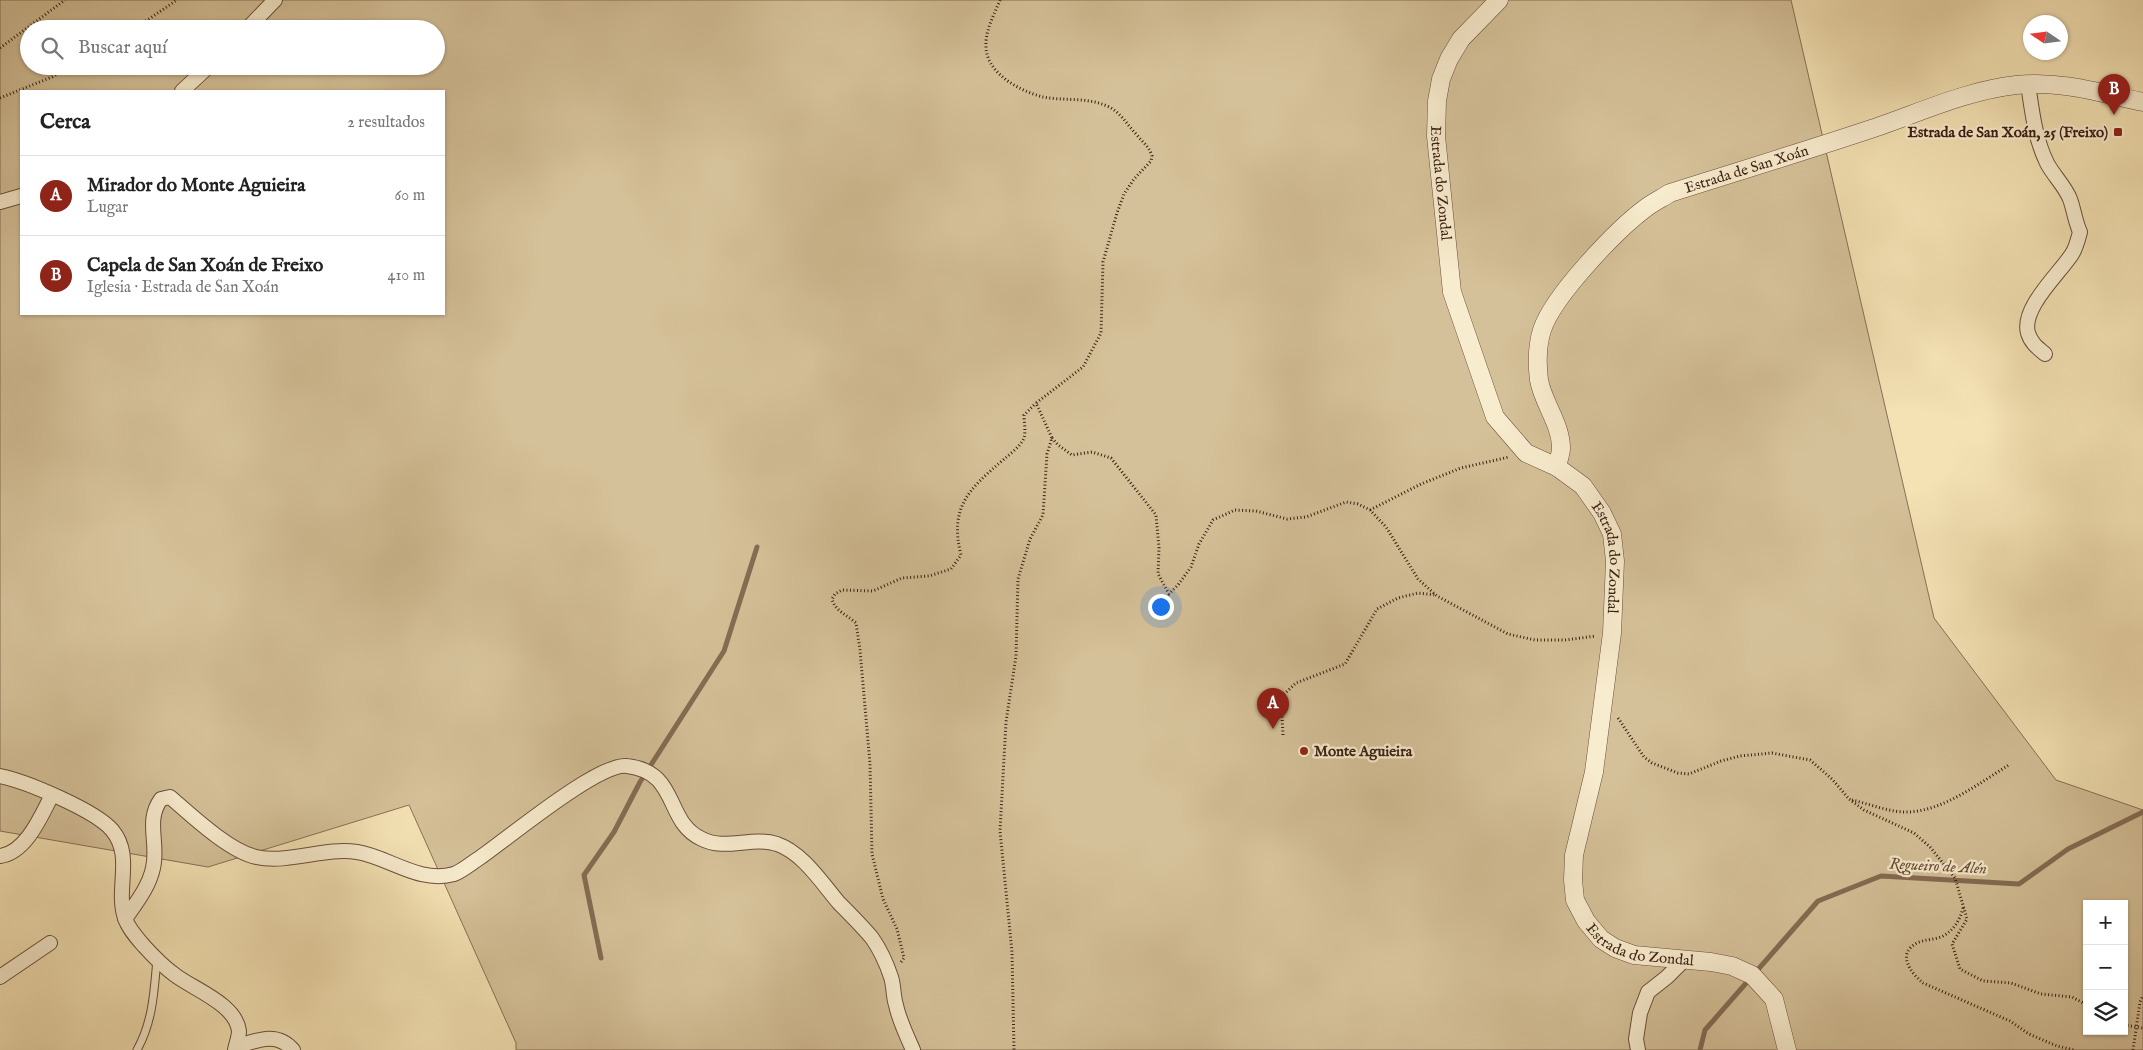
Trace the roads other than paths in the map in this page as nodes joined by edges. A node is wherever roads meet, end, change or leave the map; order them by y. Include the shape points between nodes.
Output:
1 (275, 0) edge
2 (1499, 0) edge
3 (256, 20) edge
4 (199, 75) edge
5 (2028, 84) junction
6 (183, 90) edge
7 (2143, 102) edge
8 (20, 196) edge
9 (0, 202) edge
10 (2045, 354) dead end
11 (1557, 467) junction
12 (0, 776) edge
13 (52, 795) junction
14 (0, 856) edge
15 (125, 919) junction
16 (50, 943) dead end
17 (157, 959) junction
18 (1684, 960) junction
19 (0, 977) edge
20 (236, 1048) edge
21 (137, 1050) edge
22 (293, 1050) edge
23 (913, 1050) edge
24 (1638, 1050) edge
25 (1787, 1050) edge

1 - 3 street
2 - 11 street, Estrada do Zondal via 1461,39 1441,79 1437,101 1436,136 1452,292 1495,417 1526,453
4 - 6 street
5 - 7 street, Estrada de San Xoán via 2069,86
5 - 10 street via 2041,150 2070,198 2080,232 2073,252 2046,286 2029,315 2028,336
5 - 11 street, Estrada de San Xoán via 1953,99 1870,130 1670,193 1647,207 1570,285 1553,308 1542,331 1537,358 1540,382 1561,448
8 - 9 street
11 - 18 street, Estrada do Zondal via 1584,486 1602,513 1612,534 1616,561 1612,633 1594,772 1574,855 1575,900 1586,921 1615,948 1634,956
12 - 13 street
13 - 14 street via 17,850
13 - 15 street via 100,819 122,845
15 - 17 street
15 - 23 street via 147,887 154,866 153,812 161,799 170,798 200,823 238,849 256,857 357,852 407,870 442,876 455,873 491,850 588,780 624,765 646,770 660,780 688,829 702,839 720,844 759,840 779,844 800,858 873,940 891,977 896,1007
16 - 19 street
17 - 20 street via 174,975 213,998 234,1018 239,1031
17 - 21 lane via 149,1024
18 - 24 street via 1648,992 1640,1013 1636,1039
18 - 25 street, Estrada do Zondal via 1732,966 1752,975 1774,999
20 - 22 street via 271,1038 286,1042

